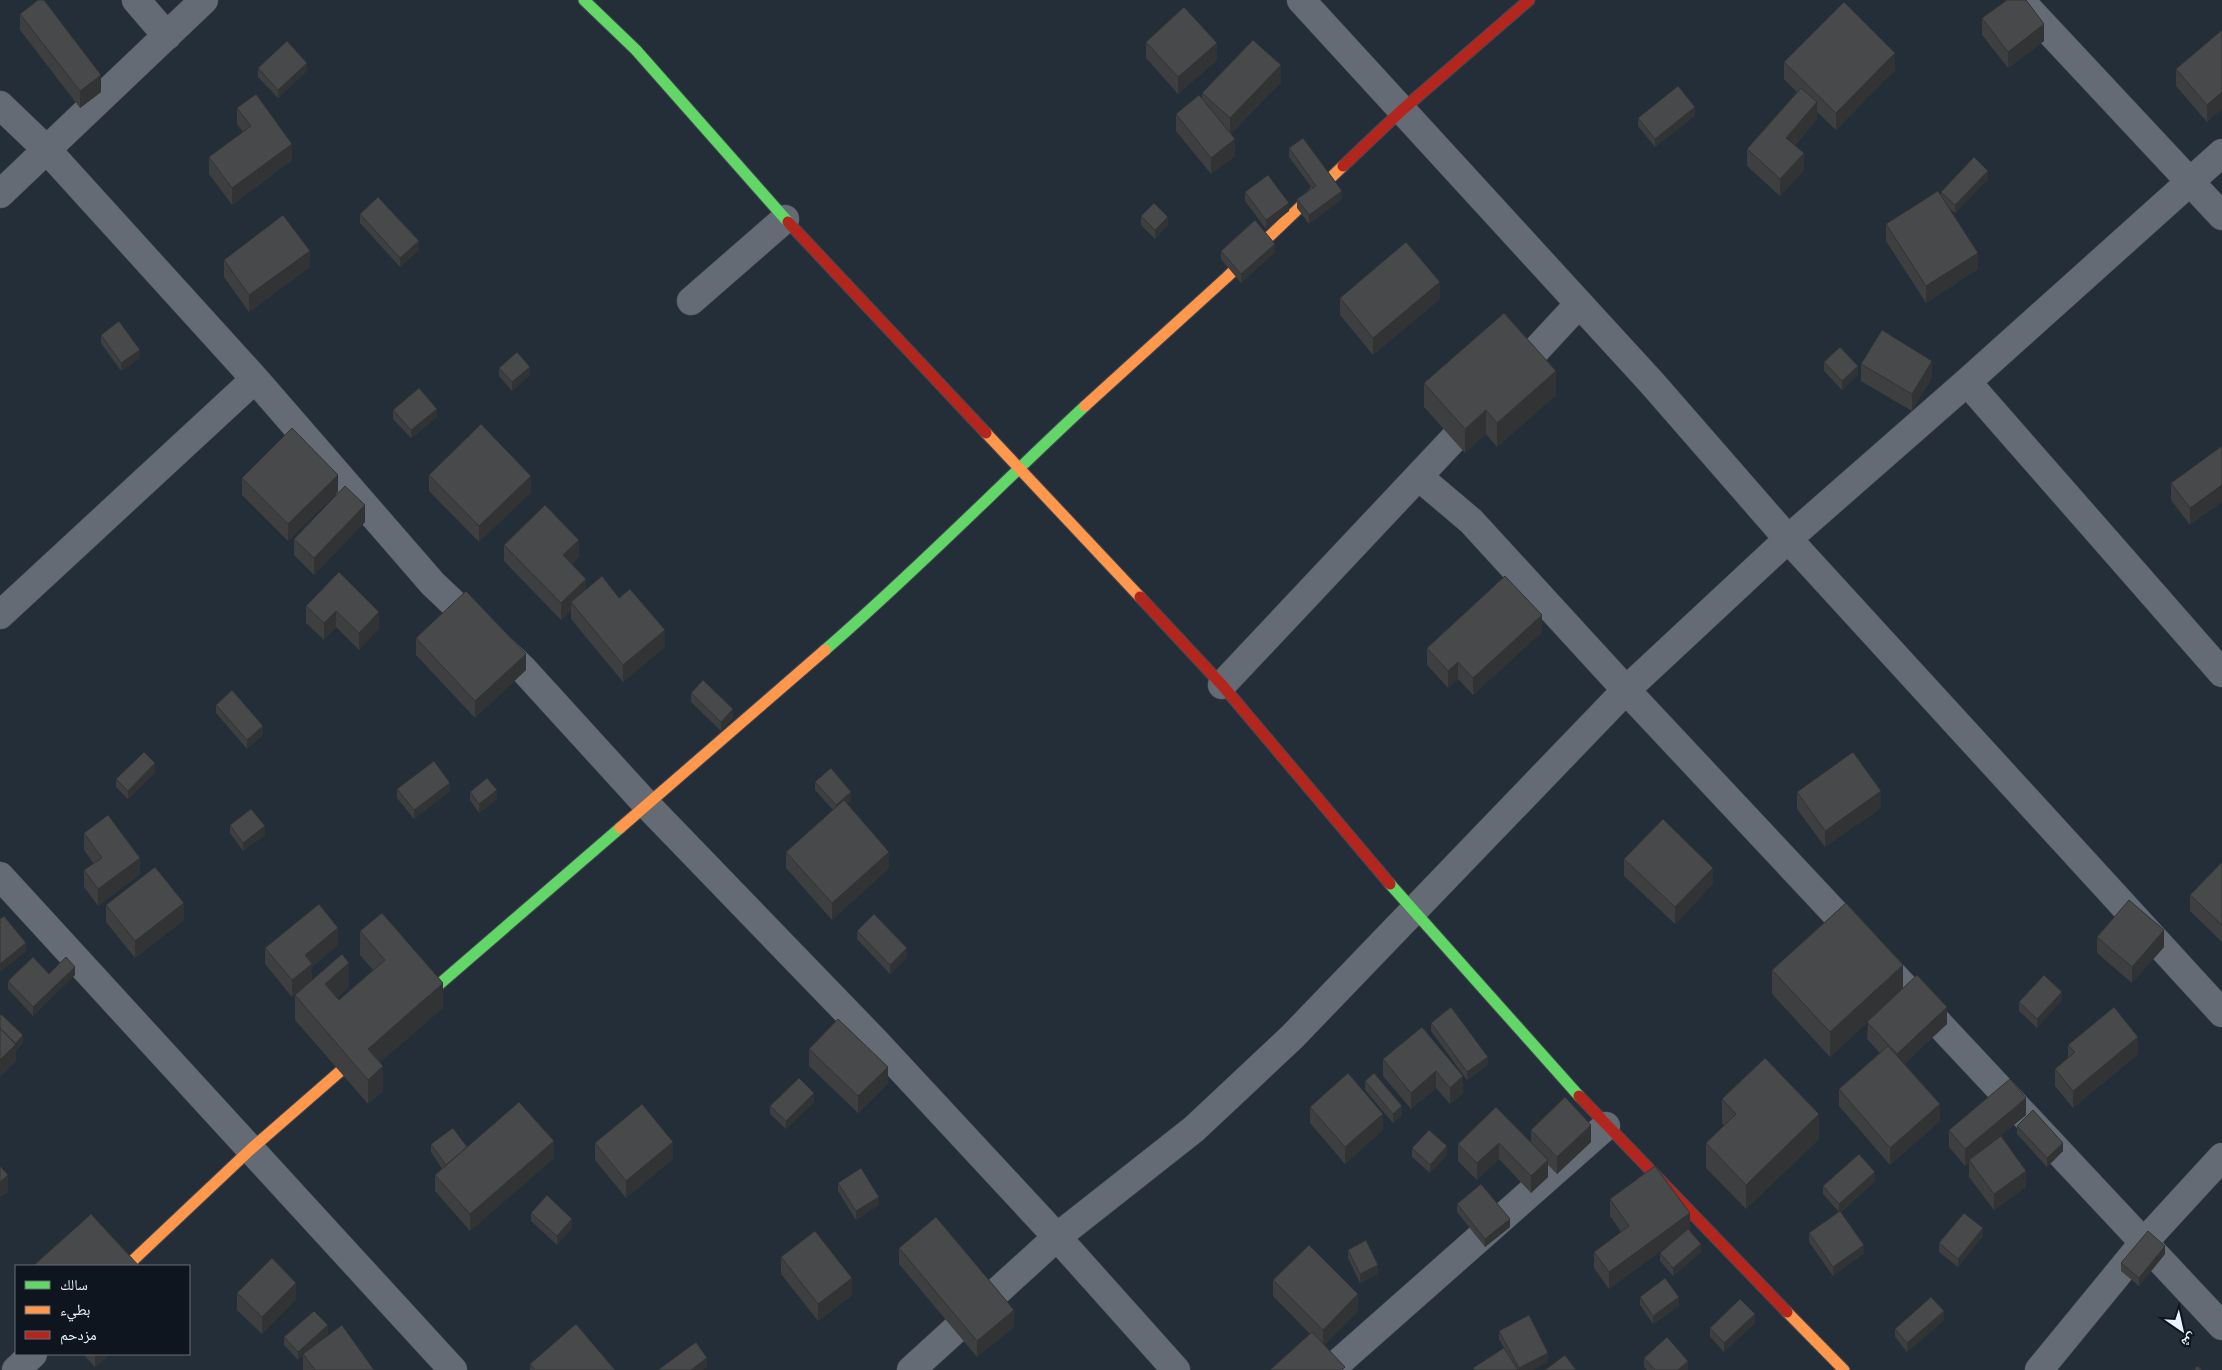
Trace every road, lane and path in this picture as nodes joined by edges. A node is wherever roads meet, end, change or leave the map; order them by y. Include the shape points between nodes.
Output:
1 (136, 0) edge
2 (204, 0) edge
3 (584, 0) edge
4 (1301, 0) edge
5 (1529, 0) edge
6 (2020, 0) edge
7 (167, 36) junction
8 (0, 105) edge
9 (1402, 110) junction
10 (48, 151) junction
11 (2222, 152) edge
12 (2191, 181) junction
13 (0, 194) edge
14 (2222, 216) edge
15 (785, 219) junction
16 (692, 301) dead end
17 (1579, 304) junction
18 (255, 379) junction
19 (1967, 382) junction
20 (1019, 466) junction
21 (1419, 477) junction
22 (1788, 539) junction
23 (0, 614) edge
24 (2222, 673) edge
25 (1222, 685) junction
26 (1626, 690) junction
27 (647, 805) junction
28 (0, 876) edge
29 (1412, 910) junction
30 (407, 1012) edge
31 (2222, 1013) edge
32 (378, 1038) edge
33 (1606, 1126) junction
34 (251, 1150) junction
35 (2222, 1157) edge
36 (1057, 1237) junction
37 (2144, 1242) junction
38 (127, 1265) edge
39 (2222, 1326) edge
40 (32, 1355) edge
41 (16, 1370) edge
42 (453, 1370) edge
43 (911, 1370) edge
44 (1176, 1370) edge
45 (1330, 1370) edge
46 (1844, 1370) edge
47 (2039, 1370) edge

1 - 7 street
2 - 7 street
3 - 15 street via 636,50
4 - 9 street
5 - 9 street
6 - 12 street
7 - 10 street
8 - 10 street
9 - 17 street
9 - 20 street via 1227,277
10 - 13 street
10 - 18 street
11 - 12 street
12 - 14 street
12 - 19 street
15 - 16 street
15 - 20 street
17 - 21 street
17 - 22 street
18 - 23 street
18 - 27 street via 433,584 523,669
19 - 22 street
19 - 24 street
20 - 25 street
20 - 27 street via 867,614
21 - 25 street
21 - 26 street via 1471,521
22 - 26 street
22 - 31 street
25 - 29 street
26 - 29 street
26 - 37 street
27 - 30 street
27 - 36 street via 875,1041
28 - 34 street
29 - 33 street
29 - 36 street via 1292,1036 1194,1129
32 - 34 street
33 - 45 street
33 - 46 street
34 - 38 street
34 - 42 street
35 - 37 street
36 - 43 street
36 - 44 street
37 - 39 street
37 - 47 street
40 - 41 street

